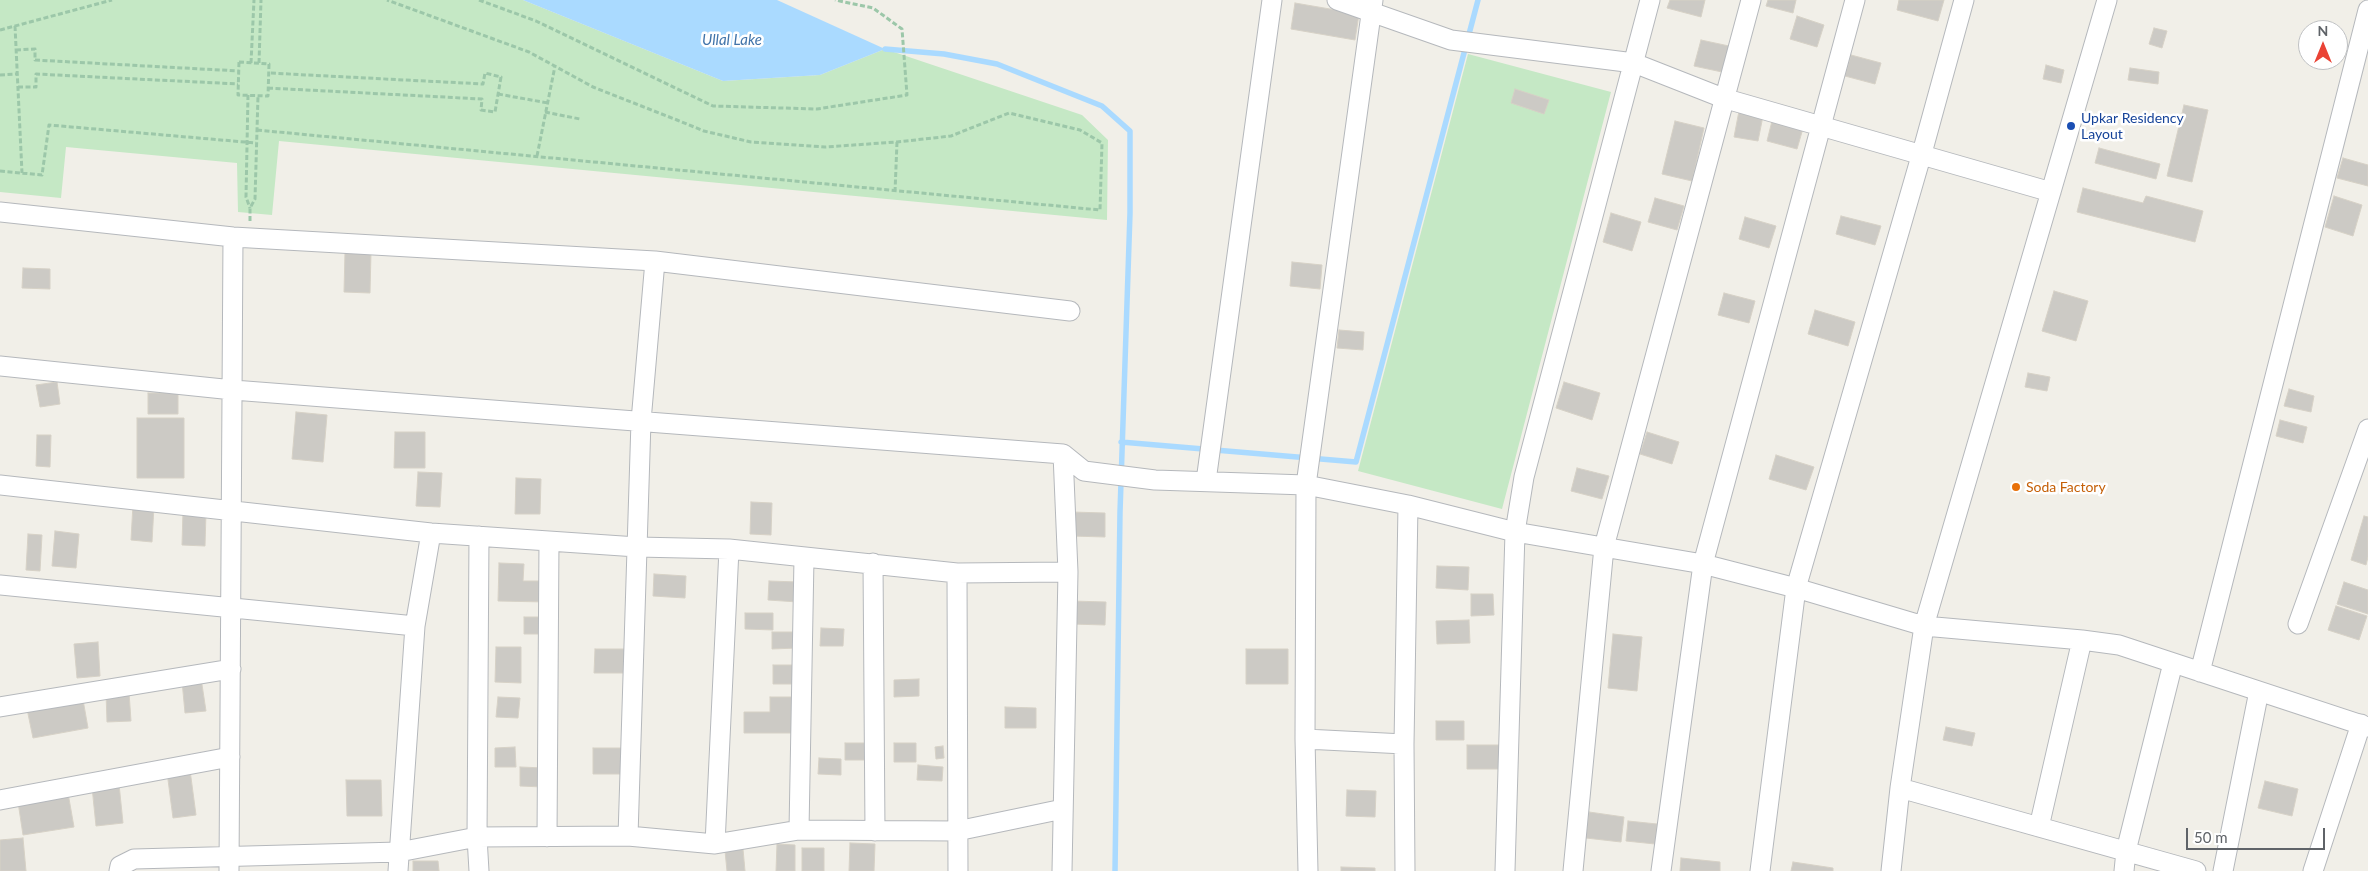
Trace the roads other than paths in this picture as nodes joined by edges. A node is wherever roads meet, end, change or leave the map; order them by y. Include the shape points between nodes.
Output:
1 (1272, 0) edge
2 (1337, 0) edge
3 (1650, 0) edge
4 (1751, 0) edge
5 (1855, 0) edge
6 (1964, 0) edge
7 (2106, 0) edge
8 (1371, 6) edge
9 (2368, 10) edge
10 (1634, 63) junction
11 (1723, 98) junction
12 (1822, 126) junction
13 (1922, 153) junction
14 (2051, 192) junction
15 (0, 212) edge
16 (233, 237) junction
17 (655, 261) junction
18 (1070, 311) dead end
19 (0, 366) edge
20 (233, 390) junction
21 (641, 421) junction
22 (2368, 429) edge
23 (1064, 454) junction
24 (1206, 481) junction
25 (0, 485) edge
26 (1306, 485) junction
27 (1408, 505) junction
28 (232, 510) junction
29 (1514, 532) junction
30 (431, 533) junction
31 (479, 536) junction
32 (549, 541) junction
33 (637, 546) junction
34 (1604, 547) junction
35 (729, 549) junction
36 (804, 558) junction
37 (873, 562) junction
38 (1703, 564) junction
39 (1068, 572) junction
40 (957, 573) junction
41 (0, 585) edge
42 (1796, 588) junction
43 (231, 608) junction
44 (2298, 624) dead end
45 (415, 626) junction
46 (1924, 626) junction
47 (2082, 640) junction
48 (2173, 663) junction
49 (231, 669) junction
50 (2200, 672) junction
51 (2259, 691) junction
52 (0, 707) edge
53 (2364, 726) edge
54 (1305, 739) junction
55 (1404, 744) junction
56 (230, 757) junction
57 (1900, 788) junction
58 (0, 800) edge
59 (1063, 809) junction
60 (2039, 827) junction
61 (799, 830) junction
62 (875, 831) junction
63 (957, 831) junction
64 (628, 836) junction
65 (477, 837) junction
66 (547, 837) junction
67 (715, 844) junction
68 (399, 852) junction
69 (2126, 852) junction
70 (229, 864) edge
71 (118, 871) edge
72 (398, 871) edge
73 (479, 871) edge
74 (958, 871) edge
75 (1062, 871) edge
76 (1308, 871) edge
77 (1405, 871) edge
78 (1505, 871) edge
79 (1573, 871) edge
80 (1661, 871) edge
81 (1760, 871) edge
82 (1891, 871) edge
83 (2124, 871) edge
84 (2196, 871) edge
85 (2223, 871) edge
86 (2313, 871) edge

1 - 24 street
2 - 8 street
3 - 10 street
4 - 11 street
5 - 12 street
6 - 13 street
7 - 14 street
8 - 10 street via 1451,40
8 - 26 street
9 - 50 street
10 - 11 street
10 - 29 street via 1524,477
11 - 12 street
11 - 34 street
12 - 13 street
12 - 38 street
13 - 14 street
13 - 42 street
14 - 46 street
15 - 16 street
16 - 17 street
16 - 20 street
17 - 18 street
17 - 21 street
19 - 20 street
20 - 21 street
20 - 28 street
21 - 23 street
21 - 33 street
22 - 44 street
23 - 24 street via 1084,471 1155,480
23 - 39 street
24 - 26 street
25 - 28 street
26 - 27 street
26 - 54 street
27 - 29 street
27 - 55 street
28 - 30 street
28 - 43 street
29 - 34 street
29 - 78 street
30 - 31 street
30 - 45 street
31 - 32 street
31 - 65 street
32 - 33 street
32 - 66 street
33 - 35 street
33 - 64 street
34 - 38 street
34 - 79 street
35 - 36 street
35 - 67 street
36 - 37 street
36 - 61 street
37 - 40 street
37 - 62 street
38 - 42 street
38 - 80 street
39 - 40 street
39 - 59 street
40 - 63 street
41 - 43 street
42 - 46 street
42 - 81 street
43 - 45 street
43 - 49 street
45 - 68 street
46 - 47 street
46 - 57 street
47 - 48 street via 2119,645
47 - 60 street
48 - 50 street
48 - 69 street
49 - 52 street
49 - 56 street
50 - 51 street
51 - 53 street
51 - 85 street
53 - 86 street
54 - 55 street
54 - 76 street
55 - 77 street
56 - 58 street
56 - 70 street
57 - 60 street
57 - 82 street
59 - 63 street
59 - 75 street
60 - 69 street
61 - 62 street
61 - 67 street
62 - 63 street
63 - 74 street
64 - 66 street
64 - 67 street
65 - 66 street
65 - 68 street
65 - 73 street
68 - 70 street
68 - 72 street
69 - 83 street
69 - 84 street
70 - 71 street via 134,859 120,866

